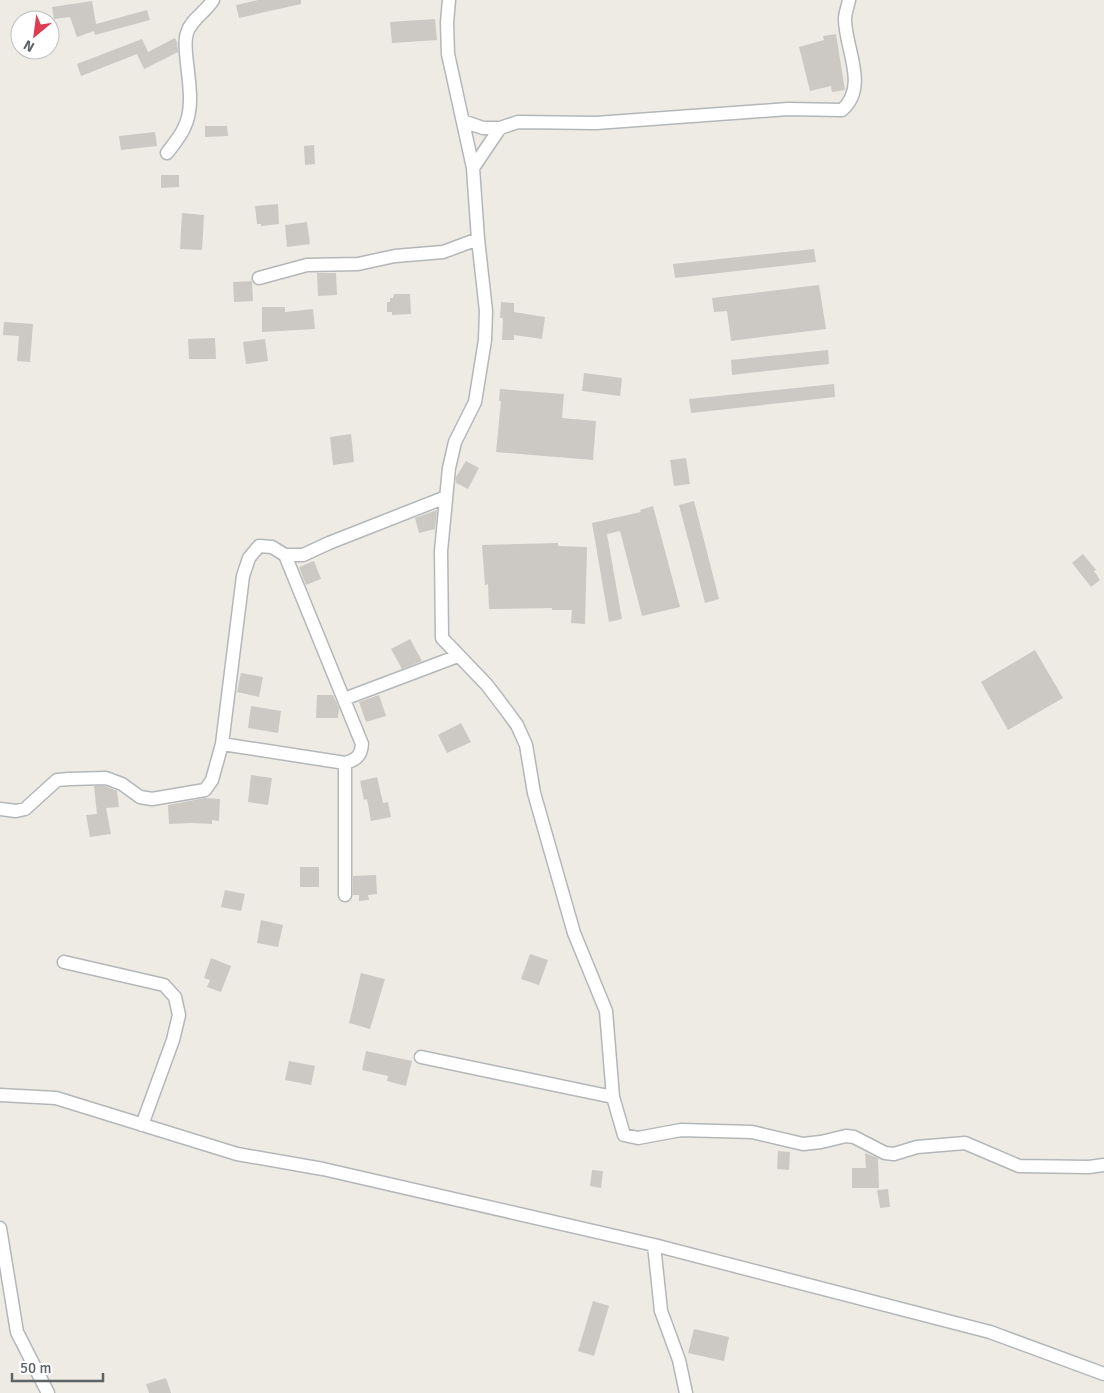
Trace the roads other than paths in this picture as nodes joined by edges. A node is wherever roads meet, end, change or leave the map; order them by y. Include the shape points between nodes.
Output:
1 (213, 0) edge
2 (449, 0) edge
3 (849, 0) edge
4 (463, 121) junction
5 (500, 128) junction
6 (167, 153) dead end
7 (473, 168) junction
8 (478, 239) junction
9 (259, 278) dead end
10 (446, 497) junction
11 (285, 555) junction
12 (458, 656) junction
13 (344, 699) junction
14 (222, 744) junction
15 (345, 763) junction
16 (0, 809) edge
17 (345, 895) dead end
18 (64, 962) dead end
19 (421, 1057) dead end
20 (0, 1095) edge
21 (613, 1097) junction
22 (142, 1125) junction
23 (1104, 1165) edge
24 (0, 1228) edge
25 (654, 1245) junction
26 (6, 1302) edge
27 (1104, 1374) edge
28 (48, 1393) edge
29 (686, 1393) edge

1 - 6 street via 187,32 188,116 185,127
2 - 4 street via 448,54
3 - 5 street via 844,18 856,78 850,104 842,110 788,109 596,123 518,122
4 - 5 street via 483,128
4 - 7 street
5 - 7 street
7 - 8 street
8 - 9 street via 443,252 395,256 358,264 307,265
8 - 10 street via 486,340 475,402 455,442
10 - 11 street via 303,555
10 - 12 street via 441,551 442,638
11 - 13 street
11 - 14 street via 272,547 259,546 249,558 243,576
12 - 13 street
12 - 21 street via 506,710 526,746 534,793 574,933 606,1011
13 - 15 street via 362,744 361,753 355,760
14 - 15 street
14 - 16 street via 212,780 205,790 152,799 140,797 122,784 106,778 69,778 57,780 25,809
15 - 17 street
18 - 22 street via 164,985 175,997 179,1015 173,1040
19 - 21 street
20 - 22 street via 56,1098
21 - 23 street via 624,1135 638,1138 681,1130 752,1132 803,1144 846,1136 885,1153 965,1144 1019,1166
22 - 25 street via 237,1154 323,1169
24 - 26 street
25 - 27 street via 990,1332
25 - 29 street via 661,1311
26 - 28 street via 17,1332

